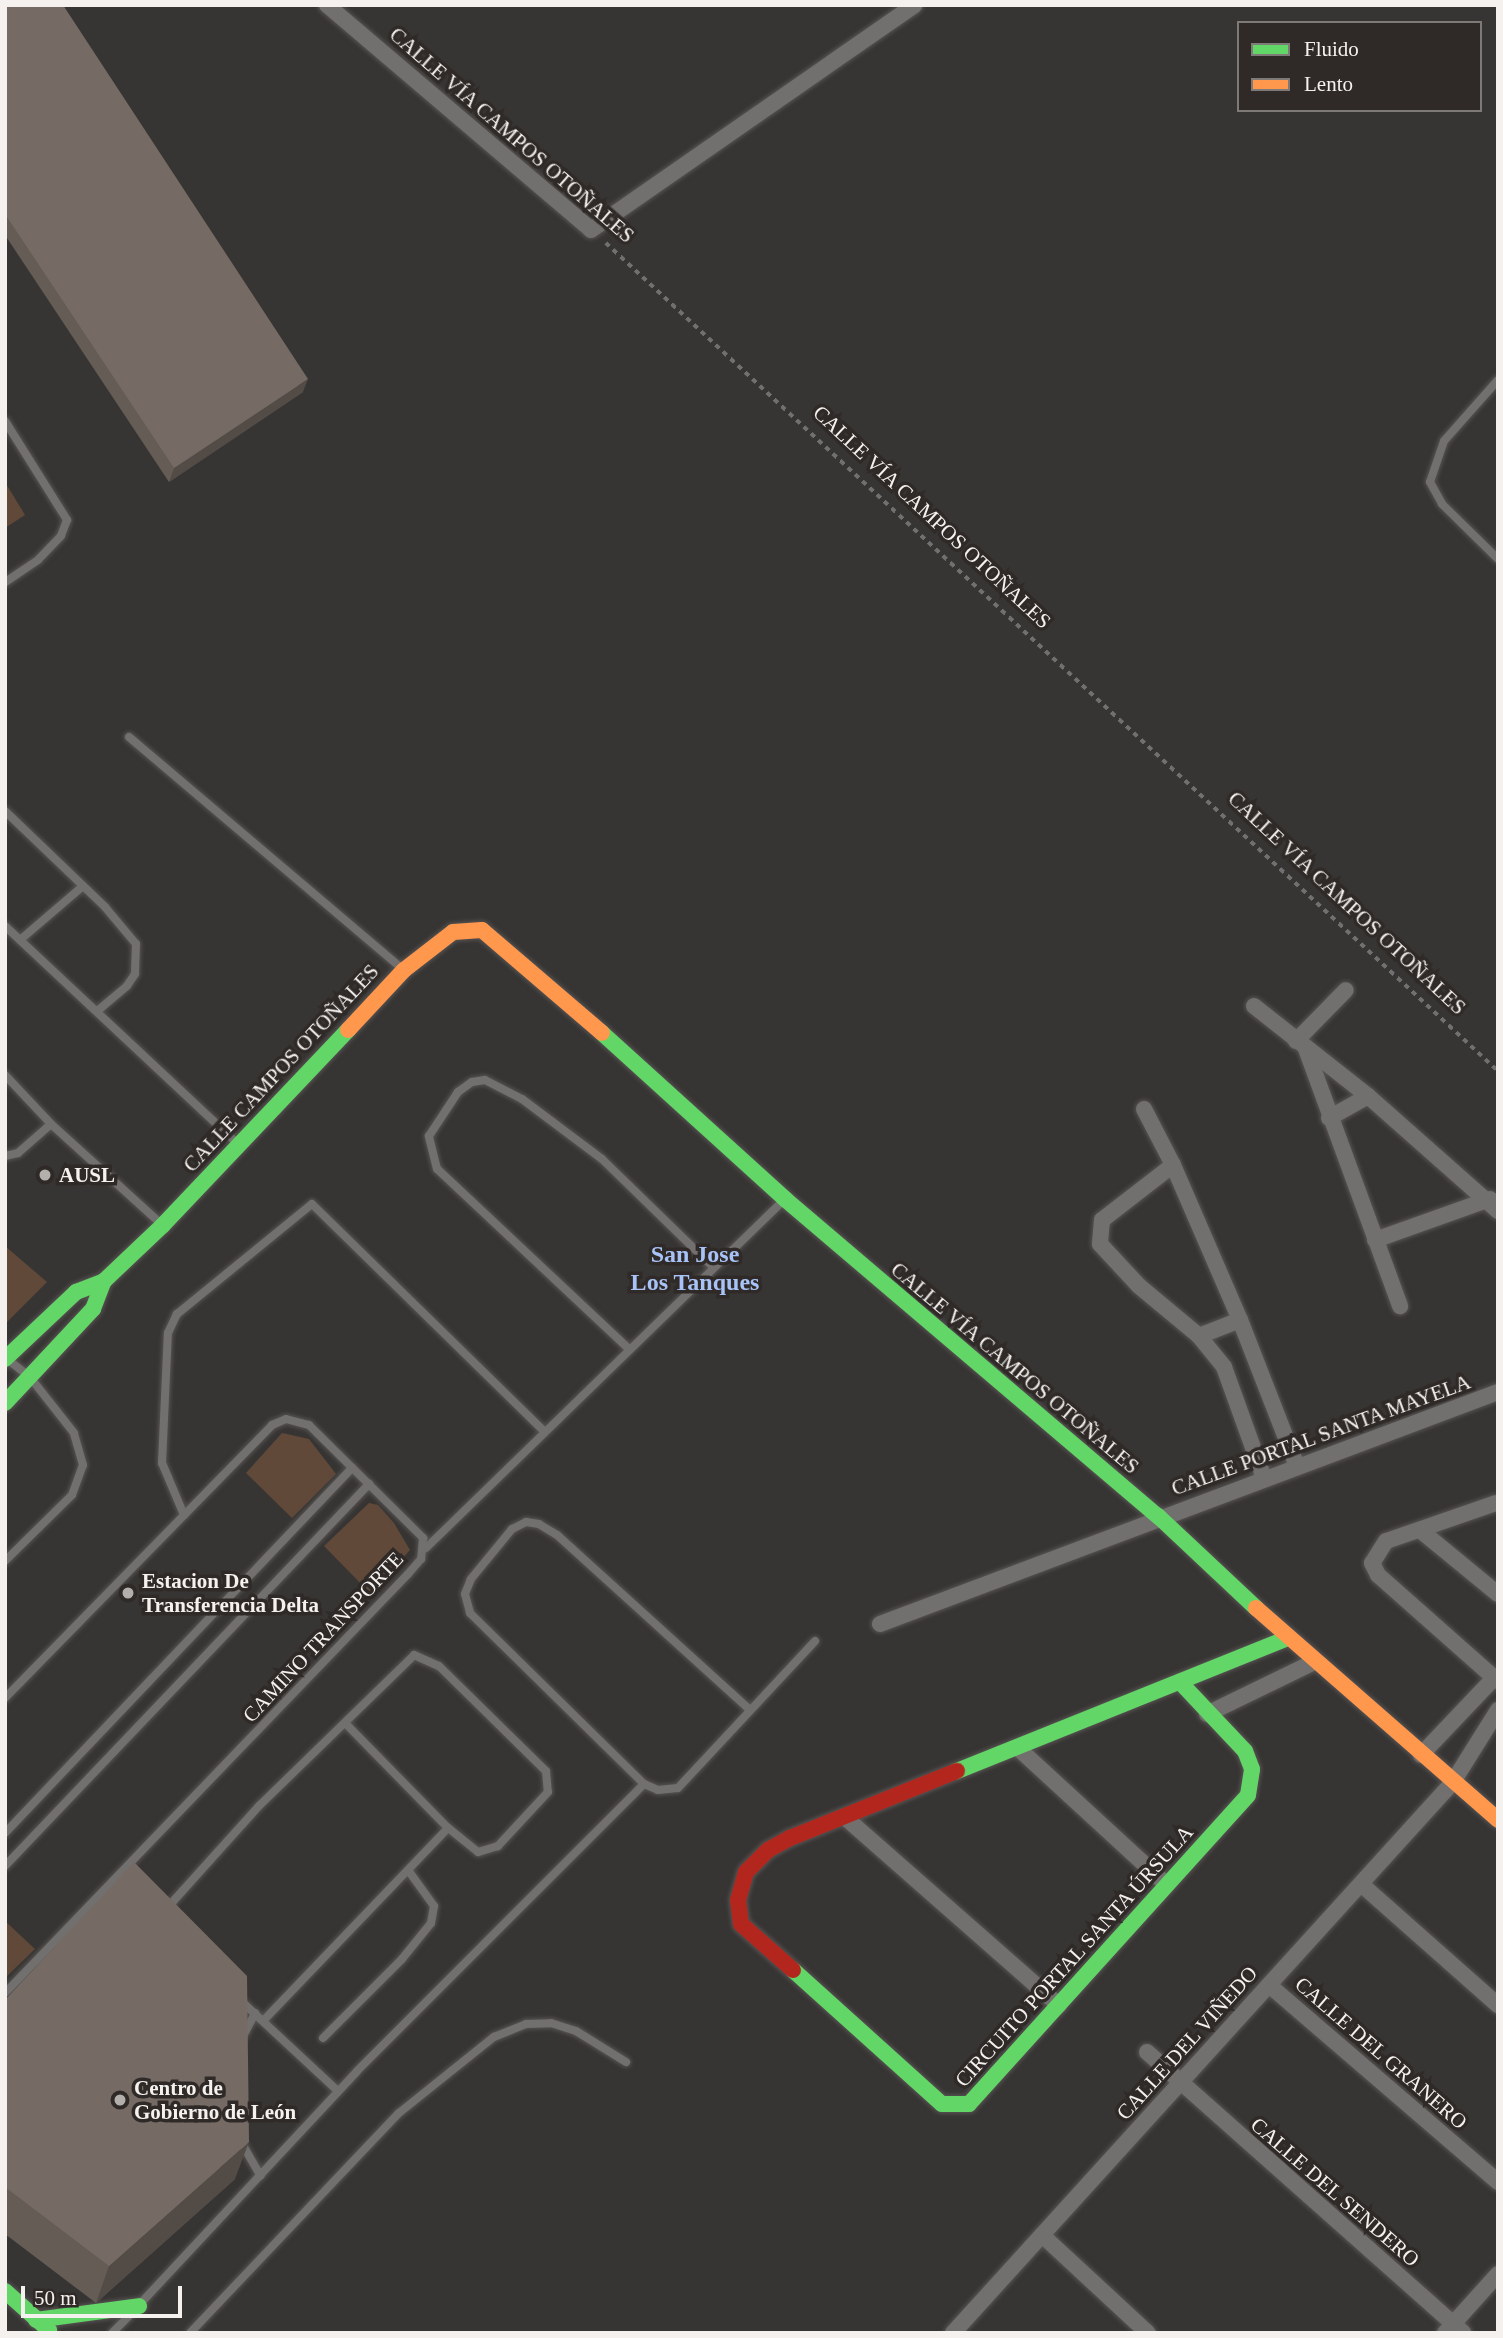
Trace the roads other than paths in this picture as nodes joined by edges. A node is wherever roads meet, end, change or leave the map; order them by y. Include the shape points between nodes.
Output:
1 (327, 5) edge
2 (915, 5) edge
3 (1498, 380) edge
4 (5, 421) edge
5 (1498, 559) edge
6 (5, 582) edge
7 (129, 737) dead end
8 (7, 816) edge
9 (83, 886) junction
10 (5, 926) edge
11 (20, 940) junction
12 (506, 947) joint
13 (404, 970) junction
14 (1346, 990) dead end
15 (1254, 1006) dead end
16 (97, 1011) junction
17 (1301, 1045) junction
18 (5, 1075) edge
19 (1368, 1096) junction
20 (1144, 1109) dead end
21 (1329, 1118) junction
22 (51, 1124) junction
23 (238, 1144) junction
24 (5, 1156) edge
25 (1173, 1165) junction
26 (785, 1199) junction
27 (1494, 1205) edge
28 (163, 1225) junction
29 (1375, 1240) junction
30 (713, 1267) junction
31 (104, 1281) junction
32 (1400, 1306) dead end
33 (1240, 1320) junction
34 (1199, 1336) junction
35 (629, 1349) junction
36 (6, 1359) edge
37 (30, 1377) junction
38 (1498, 1392) edge
39 (5, 1403) edge
40 (544, 1432) junction
41 (1297, 1466) junction
42 (352, 1468) junction
43 (1264, 1478) junction
44 (369, 1485) junction
45 (1496, 1503) dead end
46 (184, 1515) junction
47 (1158, 1517) junction
48 (1420, 1530) junction
49 (426, 1548) junction
50 (5, 1561) edge
51 (1498, 1594) edge
52 (880, 1624) dead end
53 (1288, 1638) junction
54 (815, 1641) dead end
55 (1314, 1662) junction
56 (1496, 1680) edge
57 (1180, 1682) junction
58 (5, 1698) edge
59 (748, 1709) junction
60 (1498, 1710) edge
61 (1207, 1714) junction
62 (346, 1724) junction
63 (1018, 1748) junction
64 (1422, 1755) junction
65 (1453, 1782) junction
66 (645, 1784) junction
67 (846, 1819) junction
68 (1498, 1820) edge
69 (448, 1828) junction
70 (5, 1833) edge
71 (5, 1866) edge
72 (408, 1870) junction
73 (1361, 1884) junction
74 (1167, 1885) junction
75 (166, 1919) edge
76 (1269, 1984) junction
77 (5, 1993) edge
78 (236, 1996) edge
79 (1059, 2005) junction
80 (1498, 2005) edge
81 (255, 2013) junction
82 (263, 2021) junction
83 (323, 2038) dead end
84 (242, 2046) edge
85 (1147, 2052) dead end
86 (626, 2062) dead end
87 (1180, 2083) junction
88 (338, 2091) junction
89 (240, 2128) edge
90 (261, 2176) junction
91 (1498, 2182) edge
92 (1042, 2235) junction
93 (1498, 2274) edge
94 (5, 2291) edge
95 (139, 2306) junction
96 (36, 2320) junction
97 (1454, 2330) edge
98 (53, 2333) edge
99 (112, 2333) edge
100 (190, 2333) edge
101 (953, 2333) edge
102 (1148, 2333) edge

1 - 2 street, CALLE VÍA CAMPOS OTOÑALES via 591,230
3 - 5 lane via 1444,441 1430,482 1442,504
4 - 6 lane via 67,520 61,536 38,560
7 - 13 lane
8 - 9 lane
9 - 11 lane
9 - 16 lane via 132,937 138,960 127,986
10 - 11 lane
11 - 16 lane
12 - 13 street, CALLE CAMPOS OTOÑALES via 482,930 461,930 434,942
12 - 26 street, CALLE VÍA CAMPOS OTOÑALES
13 - 23 street, CALLE CAMPOS OTOÑALES
14 - 17 street
15 - 17 street
16 - 23 lane
17 - 19 street
17 - 21 street
18 - 22 lane
19 - 21 street
19 - 27 street
20 - 25 street
21 - 29 street
22 - 24 lane via 18,1153
22 - 28 lane
23 - 28 street, CALLE CAMPOS OTOÑALES
25 - 33 street
25 - 34 street via 1102,1220 1100,1244 1139,1286
26 - 30 lane
26 - 47 street, CALLE VÍA CAMPOS OTOÑALES
27 - 29 street
28 - 31 street, CALLE CAMPOS OTOÑALES
29 - 32 street
30 - 35 lane
30 - 35 lane via 603,1160 522,1100 485,1080 458,1092 429,1136 438,1169
31 - 36 street, CALLE CAMPOS OTOÑALES via 76,1292
31 - 37 street, CALLE CAMPOS OTOÑALES via 93,1309
33 - 34 street
33 - 41 street
34 - 43 street via 1224,1367
35 - 40 lane
36 - 37 lane
37 - 39 street, CALLE CAMPOS OTOÑALES
37 - 50 lane via 74,1433 83,1465 72,1495
38 - 41 street, CALLE PORTAL SANTA MAYELA
40 - 46 lane via 312,1204 177,1314 168,1333 162,1463
40 - 49 lane
41 - 43 street, CALLE PORTAL SANTA MAYELA
42 - 44 lane, CAMINO TRANSPORTE
42 - 46 lane, CAMINO TRANSPORTE via 309,1424 286,1419 272,1425
42 - 70 lane
43 - 47 street, CALLE PORTAL SANTA MAYELA
44 - 49 lane, CAMINO TRANSPORTE via 423,1538
44 - 71 lane
45 - 48 street
46 - 58 lane, CAMINO TRANSPORTE
47 - 52 street, CALLE PORTAL SANTA MAYELA
47 - 53 street, CALLE VÍA CAMPOS OTOÑALES
48 - 51 street
48 - 56 street via 1386,1541 1372,1563 1378,1575
49 - 77 lane, CAMINO TRANSPORTE via 408,1574
53 - 55 street, CALLE VÍA CAMPOS OTOÑALES
53 - 57 street, CIRCUITO PORTAL SANTA ÚRSULA
54 - 59 lane
55 - 61 street
55 - 64 street, CALLE VÍA CAMPOS OTOÑALES
56 - 64 street
57 - 61 street, CIRCUITO PORTAL SANTA ÚRSULA
57 - 63 street, CIRCUITO PORTAL SANTA ÚRSULA
59 - 66 lane via 678,1788 659,1790
59 - 66 lane via 557,1535 533,1522 512,1529 471,1579 465,1594 470,1613
60 - 65 street, CALLE DEL VIÑEDO
61 - 74 street, CIRCUITO PORTAL SANTA ÚRSULA via 1245,1751 1252,1783 1248,1795
62 - 69 lane
62 - 69 lane via 409,1657 419,1655 439,1666 546,1771 550,1782 542,1803 492,1851 478,1852
62 - 75 lane via 184,1885 169,1905
63 - 67 street, CIRCUITO PORTAL SANTA ÚRSULA
63 - 74 street
64 - 65 street, CALLE VÍA CAMPOS OTOÑALES
65 - 68 street, CALLE VÍA CAMPOS OTOÑALES
65 - 73 street, CALLE DEL VIÑEDO
66 - 88 lane
67 - 79 street
67 - 79 street, CIRCUITO PORTAL SANTA ÚRSULA via 790,1838 756,1860 740,1886 738,1913 748,1933 932,2096 950,2107 969,2104
69 - 72 lane
72 - 82 lane
72 - 83 lane via 434,1906 431,1923 402,1959
73 - 76 street, CALLE DEL VIÑEDO
73 - 80 street
74 - 79 street, CIRCUITO PORTAL SANTA ÚRSULA
76 - 87 street, CALLE DEL VIÑEDO
76 - 91 street, CALLE DEL GRANERO
78 - 81 lane
81 - 82 lane
81 - 84 lane
82 - 88 lane
85 - 87 street, CALLE DEL SENDERO
86 - 100 lane via 576,2031 551,2023 526,2024 494,2037 398,2112
87 - 92 street, CALLE DEL VIÑEDO
87 - 97 street, CALLE DEL SENDERO
88 - 90 lane
89 - 90 lane via 244,2151
90 - 95 lane
92 - 101 street, CALLE DEL VIÑEDO
92 - 102 street
93 - 97 street
94 - 96 street
95 - 96 street
95 - 99 lane
96 - 98 street

